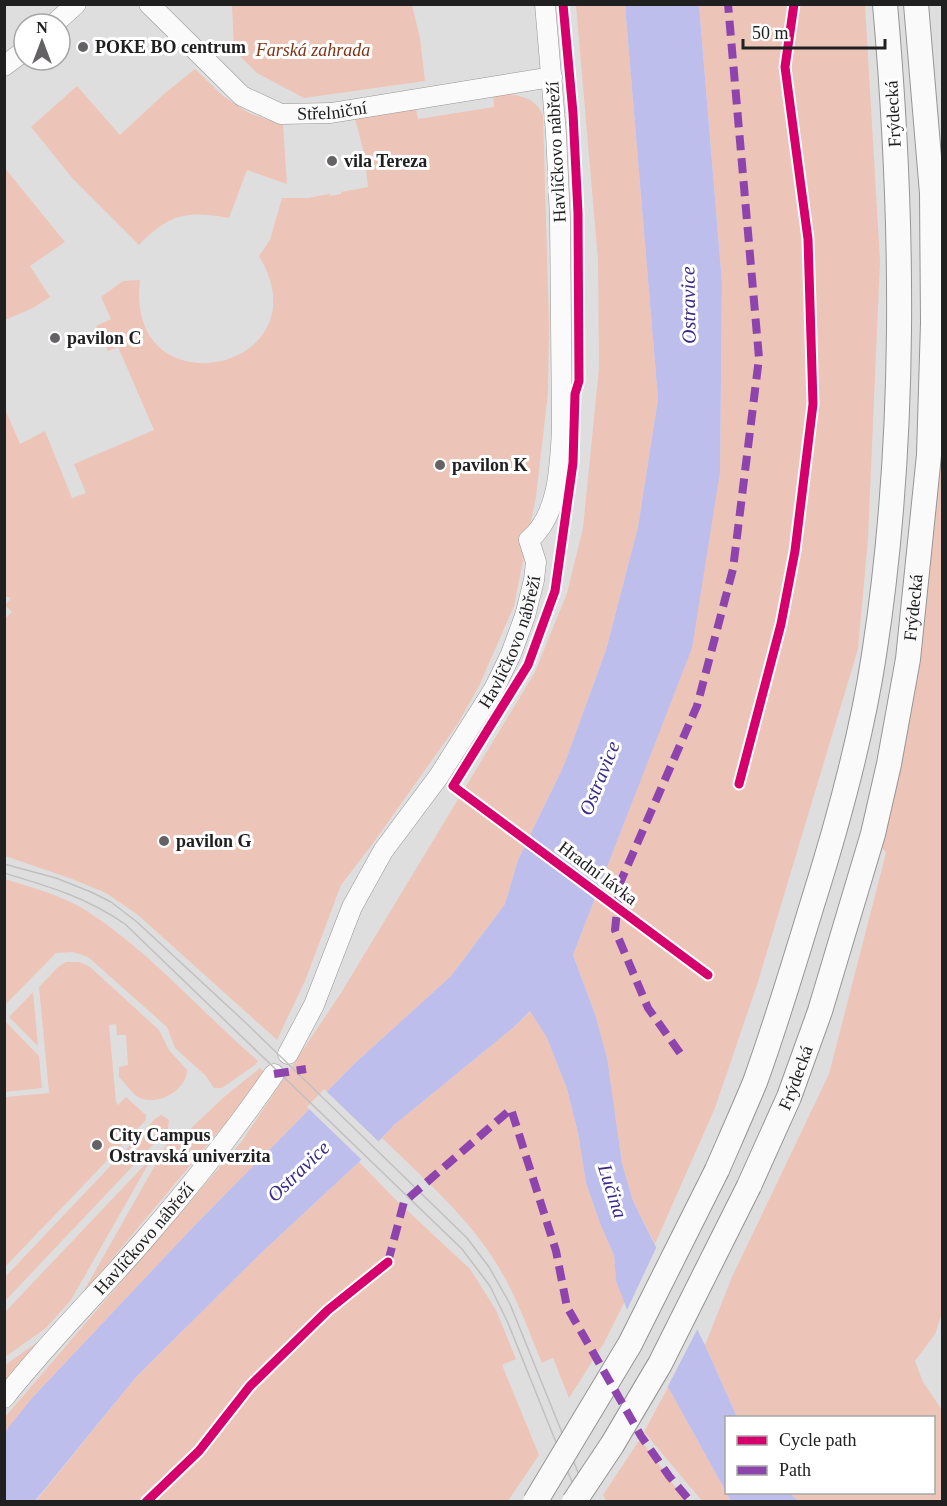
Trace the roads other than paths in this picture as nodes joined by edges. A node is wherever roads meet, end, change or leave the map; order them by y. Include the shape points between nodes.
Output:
1 (149, 4) edge
2 (545, 4) edge
3 (885, 4) edge
4 (916, 4) edge
5 (552, 77) junction
6 (288, 1054) dead end
7 (274, 1074) dead end
8 (4, 1398) edge
9 (535, 1502) edge
10 (574, 1502) edge

1 - 5 street, Střelniční via 242,96 281,114 331,113
2 - 5 street, Havlíčkovo nábřeží
3 - 9 main road, Frýdecká, bridge via 898,240 896,453 874,656 861,725 836,827 758,1072 717,1170 630,1344
4 - 10 main road, Frýdecká, bridge via 932,193 929,455 908,659 889,764 873,834 789,1097 660,1364
5 - 6 street, Havlíčkovo nábřeží via 559,208 562,429 551,509 540,531 529,540 536,562 534,580 514,645 494,689 439,776 383,851 352,907 318,996
7 - 8 street, Havlíčkovo nábřeží via 209,1163

